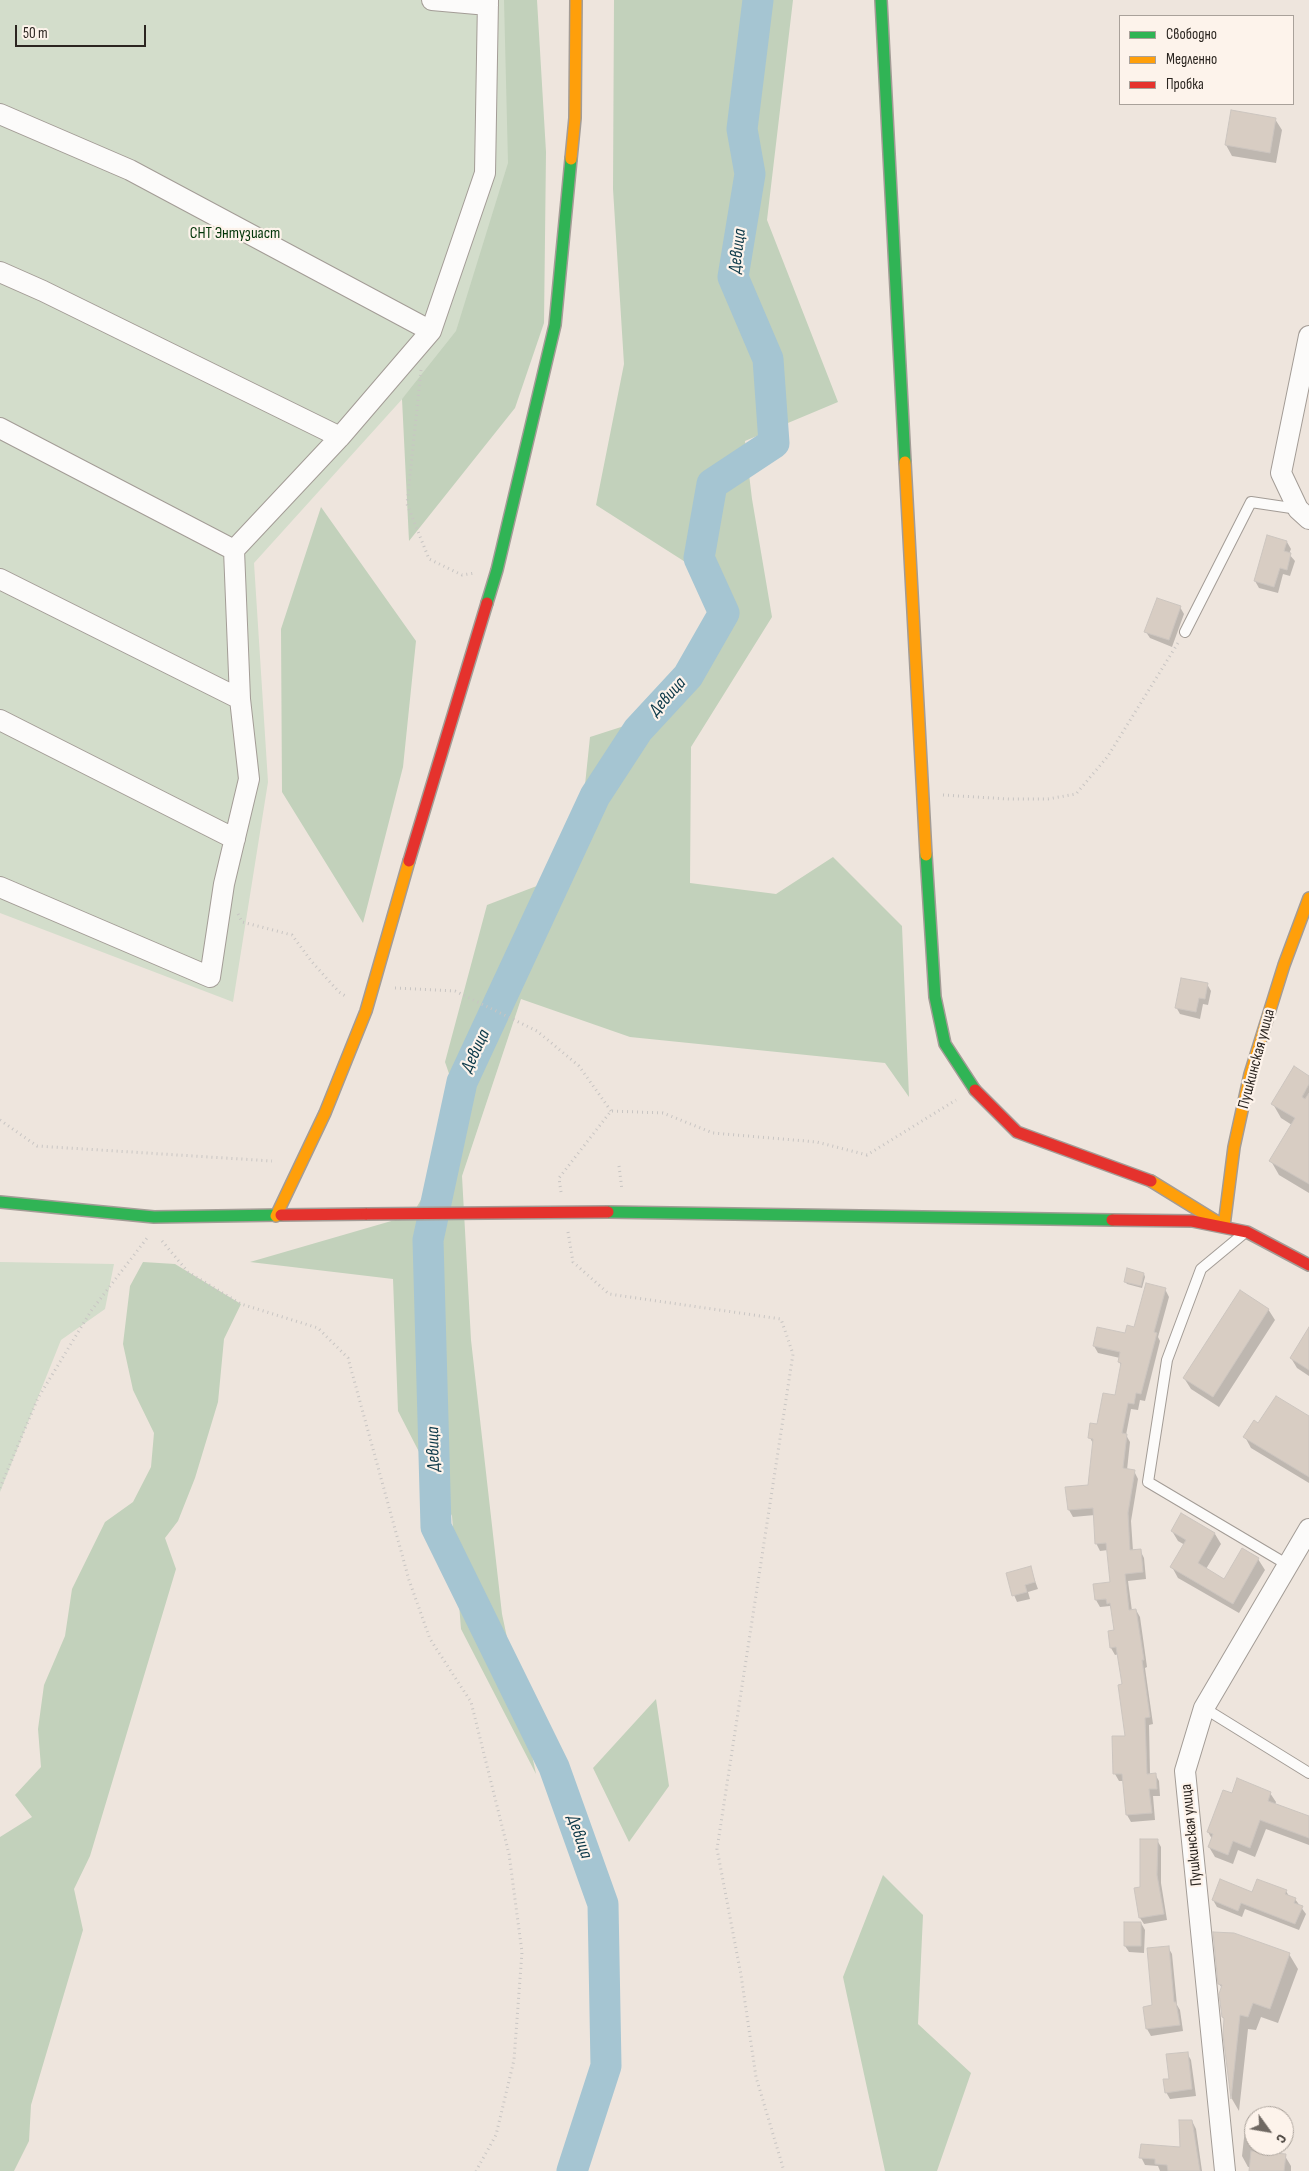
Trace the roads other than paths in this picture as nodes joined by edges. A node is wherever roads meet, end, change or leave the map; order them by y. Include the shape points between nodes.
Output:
1 (432, 0) edge
2 (576, 0) edge
3 (881, 0) edge
4 (488, 3) edge
5 (0, 114) edge
6 (0, 272) edge
7 (431, 331) junction
8 (1309, 336) edge
9 (0, 428) edge
10 (340, 437) junction
11 (1304, 514) edge
12 (234, 550) junction
13 (0, 579) edge
14 (1185, 632) road end
15 (240, 699) junction
16 (0, 720) edge
17 (235, 839) junction
18 (0, 888) edge
19 (1309, 898) edge
20 (0, 1202) edge
21 (276, 1216) junction
22 (1224, 1226) junction
23 (1247, 1232) junction
24 (1309, 1265) edge
25 (1309, 1529) edge
26 (1288, 1565) junction
27 (1204, 1708) junction
28 (1309, 1773) edge
29 (1226, 2171) edge

1 - 4 street
2 - 21 street via 575,118 555,324 497,570 366,1011 325,1113
3 - 22 street via 922,792 935,997 946,1044 974,1089 1017,1132 1152,1181
4 - 7 street via 485,174
5 - 7 street via 130,170
6 - 10 street
7 - 10 street
8 - 11 street via 1281,473
9 - 12 street
10 - 12 street
11 - 14 lane via 1251,502
12 - 15 street
13 - 15 street
15 - 17 street via 249,779
16 - 17 street
17 - 18 street via 224,884 210,977
19 - 22 street, Пушкинская улица via 1250,1074 1234,1147
20 - 21 street via 154,1216
21 - 22 street, bridge via 608,1212 1192,1221
22 - 23 street
23 - 24 street
23 - 26 lane via 1201,1269 1167,1360 1148,1482
25 - 26 street, Пушкинская улица
26 - 27 street, Пушкинская улица
27 - 28 lane
27 - 29 street, Пушкинская улица via 1185,1771

